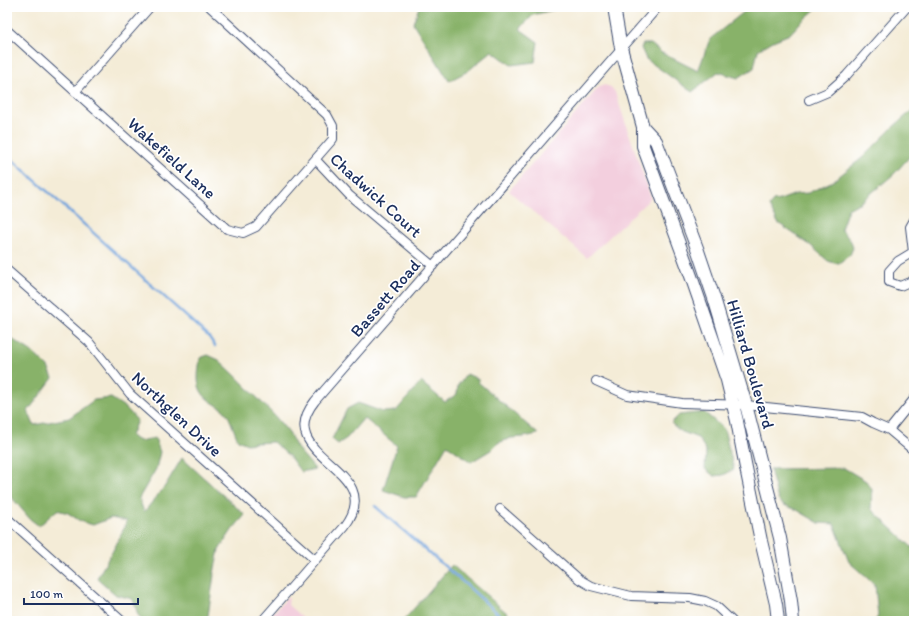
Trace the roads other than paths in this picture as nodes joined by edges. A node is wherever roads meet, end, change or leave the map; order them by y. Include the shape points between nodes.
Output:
1 (150, 7) edge
2 (210, 7) edge
3 (614, 7) edge
4 (658, 7) edge
5 (907, 7) edge
6 (7, 30) edge
7 (621, 48) junction
8 (75, 92) junction
9 (809, 100) dead end
10 (316, 160) junction
11 (914, 220) edge
12 (913, 254) edge
13 (433, 266) junction
14 (7, 270) edge
15 (914, 280) edge
16 (596, 381) dead end
17 (914, 399) edge
18 (740, 405) junction
19 (889, 430) junction
20 (914, 451) edge
21 (500, 509) dead end
22 (7, 518) edge
23 (315, 560) junction
24 (122, 621) edge
25 (262, 621) edge
26 (732, 621) edge
27 (778, 621) edge
28 (793, 621) edge

1 - 8 street
2 - 10 street, Chadwick Court via 327,115 333,126 333,139
3 - 7 main road, Hilliard Boulevard
4 - 7 street, Bassett Road
5 - 9 street via 846,76 828,92
6 - 8 street, Wakefield Lane
7 - 13 street, Bassett Road
7 - 18 main road, Hilliard Boulevard via 643,127 643,146 727,380
8 - 10 street, Wakefield Lane via 227,229 243,233 256,227
10 - 13 street, Chadwick Court via 350,195
11 - 12 street via 910,227
12 - 15 street via 898,261 889,271 889,282 900,286
13 - 23 street, Bassett Road via 308,412 304,428 308,440 347,479 355,498 348,522
14 - 23 street, Northglen Drive via 89,342 130,394
16 - 18 street via 628,395 682,403
17 - 19 street
18 - 19 street via 862,417
18 - 27 main road, Hilliard Boulevard via 761,542
18 - 28 main road, Hilliard Boulevard via 780,538
19 - 20 street
21 - 26 street via 579,579 591,586 631,596 705,601 716,606
22 - 24 street
23 - 25 street, Bassett Road

